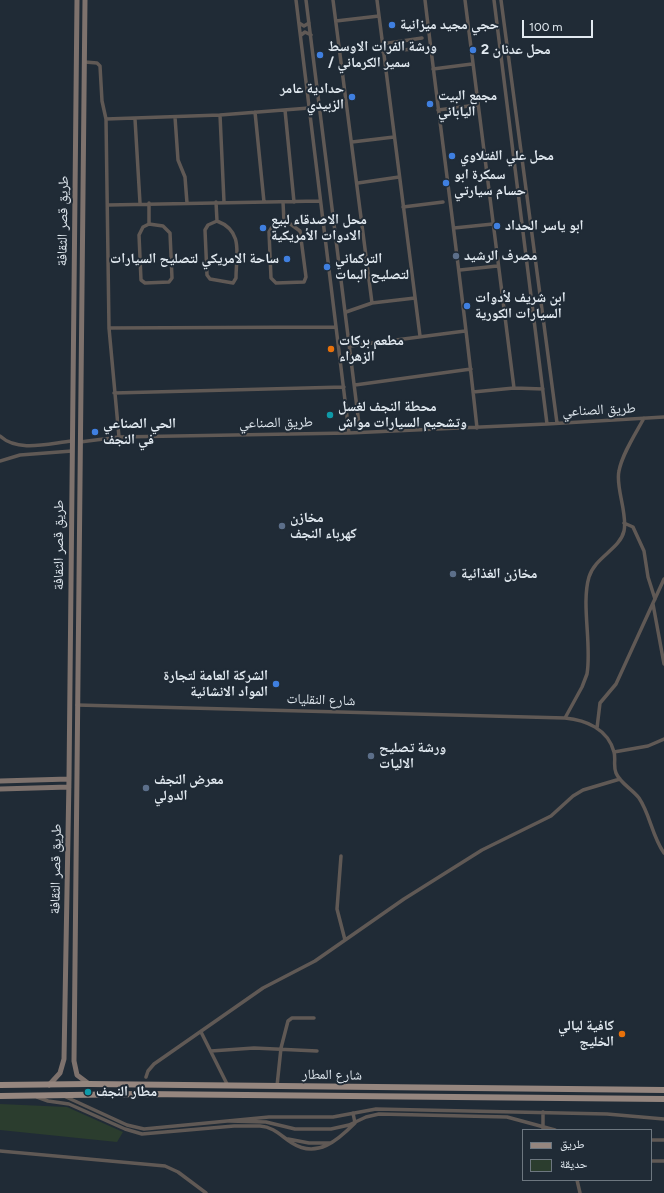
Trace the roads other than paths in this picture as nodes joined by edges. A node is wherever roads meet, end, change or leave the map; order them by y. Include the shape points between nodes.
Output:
1 (77, 0) edge
2 (85, 0) edge
3 (296, 0) edge
4 (306, 0) edge
5 (333, 0) edge
6 (377, 0) edge
7 (424, 0) edge
8 (465, 0) edge
9 (494, 0) edge
10 (501, 0) edge
11 (379, 16) junction
12 (336, 21) junction
13 (299, 23) junction
14 (309, 23) junction
15 (311, 34) junction
16 (301, 35) junction
17 (422, 38) dead end
18 (382, 44) junction
19 (423, 48) dead end
20 (383, 52) junction
21 (85, 62) junction
22 (472, 64) junction
23 (433, 69) junction
24 (477, 105) junction
25 (309, 108) junction
26 (285, 110) junction
27 (438, 110) junction
28 (255, 112) junction
29 (220, 115) junction
30 (175, 117) junction
31 (106, 119) junction
32 (135, 119) junction
33 (394, 137) junction
34 (352, 142) junction
35 (399, 177) junction
36 (358, 183) junction
37 (320, 201) junction
38 (216, 202) junction
39 (224, 202) junction
40 (264, 202) junction
41 (283, 202) junction
42 (294, 202) junction
43 (443, 202) dead end
44 (519, 202) junction
45 (528, 202) junction
46 (140, 203) junction
47 (149, 203) junction
48 (187, 203) junction
49 (108, 205) junction
50 (403, 207) junction
51 (217, 221) junction
52 (284, 222) junction
53 (149, 224) junction
54 (493, 224) junction
55 (454, 228) junction
56 (497, 266) junction
57 (460, 270) junction
58 (415, 298) junction
59 (372, 303) junction
60 (346, 312) junction
61 (543, 318) junction
62 (534, 319) junction
63 (336, 327) junction
64 (109, 328) junction
65 (465, 331) junction
66 (420, 336) junction
67 (350, 346) junction
68 (470, 369) junction
69 (355, 385) junction
70 (344, 387) junction
71 (514, 388) junction
72 (543, 389) junction
73 (473, 392) junction
74 (114, 393) junction
75 (664, 417) edge
76 (644, 418) junction
77 (557, 423) junction
78 (547, 424) junction
79 (72, 425) junction
80 (81, 425) junction
81 (477, 428) junction
82 (360, 432) junction
83 (349, 433) junction
84 (0, 436) edge
85 (119, 437) junction
86 (72, 441) junction
87 (80, 442) junction
88 (72, 451) junction
89 (0, 461) edge
90 (79, 518) junction
91 (71, 519) junction
92 (624, 523) junction
93 (664, 579) edge
94 (655, 598) junction
95 (653, 604) junction
96 (664, 664) edge
97 (76, 705) junction
98 (565, 718) junction
99 (597, 728) junction
100 (664, 739) edge
101 (614, 752) junction
102 (69, 779) junction
103 (620, 779) junction
104 (0, 781) edge
105 (69, 787) junction
106 (0, 789) edge
107 (664, 853) edge
108 (341, 856) dead end
109 (345, 940) junction
110 (314, 1018) dead end
111 (201, 1032) junction
112 (281, 1048) junction
113 (211, 1051) junction
114 (317, 1051) dead end
115 (146, 1077) dead end
116 (89, 1084) junction
117 (0, 1085) edge
118 (49, 1085) junction
119 (215, 1086) junction
120 (228, 1086) junction
121 (236, 1086) junction
122 (276, 1086) junction
123 (664, 1090) edge
124 (33, 1095) junction
125 (62, 1095) junction
126 (0, 1096) edge
127 (216, 1096) junction
128 (236, 1097) junction
129 (664, 1099) edge
130 (543, 1112) junction
131 (353, 1113) junction
132 (281, 1118) junction
133 (664, 1119) edge
134 (228, 1121) junction
135 (355, 1123) junction
136 (280, 1125) junction
137 (543, 1128) edge
138 (652, 1140) edge
139 (664, 1140) edge
140 (0, 1151) edge
141 (652, 1161) edge
142 (664, 1161) edge
143 (577, 1181) edge
144 (206, 1193) edge
145 (580, 1193) edge

1 - 79 street, طريق قصر الثقافة
2 - 21 street
3 - 13 street
4 - 14 street
5 - 12 street
6 - 11 street
7 - 23 street
8 - 22 street
9 - 44 street
10 - 45 street
11 - 12 street
11 - 18 street
12 - 34 street
13 - 14 street via 304,26
13 - 16 street
14 - 15 street
15 - 16 street via 305,32
15 - 60 street
16 - 25 street
17 - 18 street
18 - 20 street
19 - 20 street
20 - 33 street
21 - 31 street via 97,63 100,66
21 - 80 street, طريق قصر الثقافة
22 - 23 street
22 - 24 street
23 - 27 street
24 - 27 street
24 - 54 street
25 - 26 street
25 - 37 street
26 - 28 street
26 - 42 street
27 - 55 street
28 - 29 street
28 - 40 street
29 - 30 street
29 - 39 street
30 - 32 street
30 - 48 street via 178,160 185,177
31 - 32 street
31 - 49 street
32 - 46 street
33 - 34 street
33 - 35 street
34 - 36 street
35 - 36 street
35 - 50 street
36 - 59 street
37 - 42 street
37 - 63 street
38 - 39 street
38 - 48 street
38 - 51 street
39 - 40 street
40 - 41 street
41 - 42 street
41 - 52 street
43 - 50 street
44 - 45 street
44 - 62 street
45 - 61 street
46 - 47 street
46 - 49 street
47 - 48 street
47 - 53 street
49 - 64 street
50 - 58 street
51 - 51 street via 204,230 207,275 210,279 233,282 236,278 236,239 232,230
52 - 52 street via 272,227 269,232 271,278 276,283 304,282 306,277 300,231
53 - 53 street via 143,227 139,235 141,280 145,283 169,282 172,278 170,233 163,226
54 - 55 street
54 - 56 street
55 - 57 street
56 - 57 street
56 - 71 street
57 - 65 street
58 - 59 street
58 - 66 street
59 - 60 street
60 - 67 street
61 - 62 street
61 - 77 street
62 - 72 street
63 - 64 street
63 - 70 street
64 - 74 street
65 - 66 street
65 - 68 street
66 - 67 street
67 - 69 street
68 - 69 street
68 - 73 street
69 - 82 street
70 - 74 street
70 - 83 street
71 - 72 street
71 - 73 street
72 - 78 street
73 - 81 street
74 - 85 street
75 - 76 street, طريق الصناعي
76 - 77 street, طريق الصناعي
76 - 92 street via 618,471
77 - 78 street, طريق الصناعي
78 - 81 street, طريق الصناعي
79 - 80 street
79 - 86 street, طريق قصر الثقافة
80 - 87 street, طريق قصر الثقافة
81 - 82 street, طريق الصناعي
82 - 83 street, طريق الصناعي
83 - 85 street, طريق الصناعي
84 - 86 street via 8,442 20,445
85 - 87 street, طريق الصناعي
86 - 88 street, طريق قصر الثقافة
87 - 90 street, طريق قصر الثقافة
88 - 89 street via 20,455
88 - 91 street, طريق قصر الثقافة
90 - 91 street
90 - 97 street, طريق قصر الثقافة
91 - 102 street, طريق قصر الثقافة
92 - 94 street via 633,527 644,551 648,577
92 - 98 street via 620,540 596,562 589,577 587,674
93 - 94 street
94 - 95 street
95 - 96 street
95 - 99 street via 616,684 600,703
97 - 98 street, شارع النقليات
97 - 116 street, طريق قصر الثقافة via 74,1061 77,1075
98 - 99 street, شارع النقليات via 585,721
99 - 101 street
100 - 101 street via 648,746
101 - 103 street via 615,769
102 - 104 street
102 - 105 street, طريق قصر الثقافة
103 - 107 street via 639,798 654,836
103 - 109 street via 578,792 555,813 482,850
105 - 106 street
105 - 118 street, طريق قصر الثقافة via 64,1059 60,1073
108 - 109 street via 337,909
109 - 111 street via 316,961 263,988
110 - 112 street via 289,1019
111 - 113 street
111 - 115 street via 152,1066
112 - 113 street
112 - 114 street
112 - 122 street
113 - 120 street
116 - 118 main road, شارع المطار
116 - 119 main road, شارع المطار
117 - 118 main road, شارع المطار
119 - 120 main road, شارع المطار
119 - 127 main road via 220,1090
120 - 121 main road, شارع المطار
121 - 122 main road, شارع المطار
121 - 128 main road via 232,1091
122 - 123 main road, شارع المطار
124 - 125 main road, شارع المطار
124 - 126 main road, شارع المطار
124 - 135 street via 48,1101 69,1104 137,1133 260,1126 274,1130 288,1139 309,1143 331,1143
125 - 127 main road, شارع المطار
125 - 134 street via 136,1128
127 - 128 main road, شارع المطار
128 - 129 main road, شارع المطار
130 - 131 street via 376,1109
130 - 133 street
130 - 137 street
131 - 132 street via 333,1117
131 - 135 street
132 - 134 street via 242,1118
132 - 136 street
134 - 136 street
135 - 136 street via 331,1129
135 - 137 street via 369,1116 384,1113 505,1116
138 - 139 street
140 - 144 street via 165,1166 178,1172
141 - 142 street
143 - 145 street

